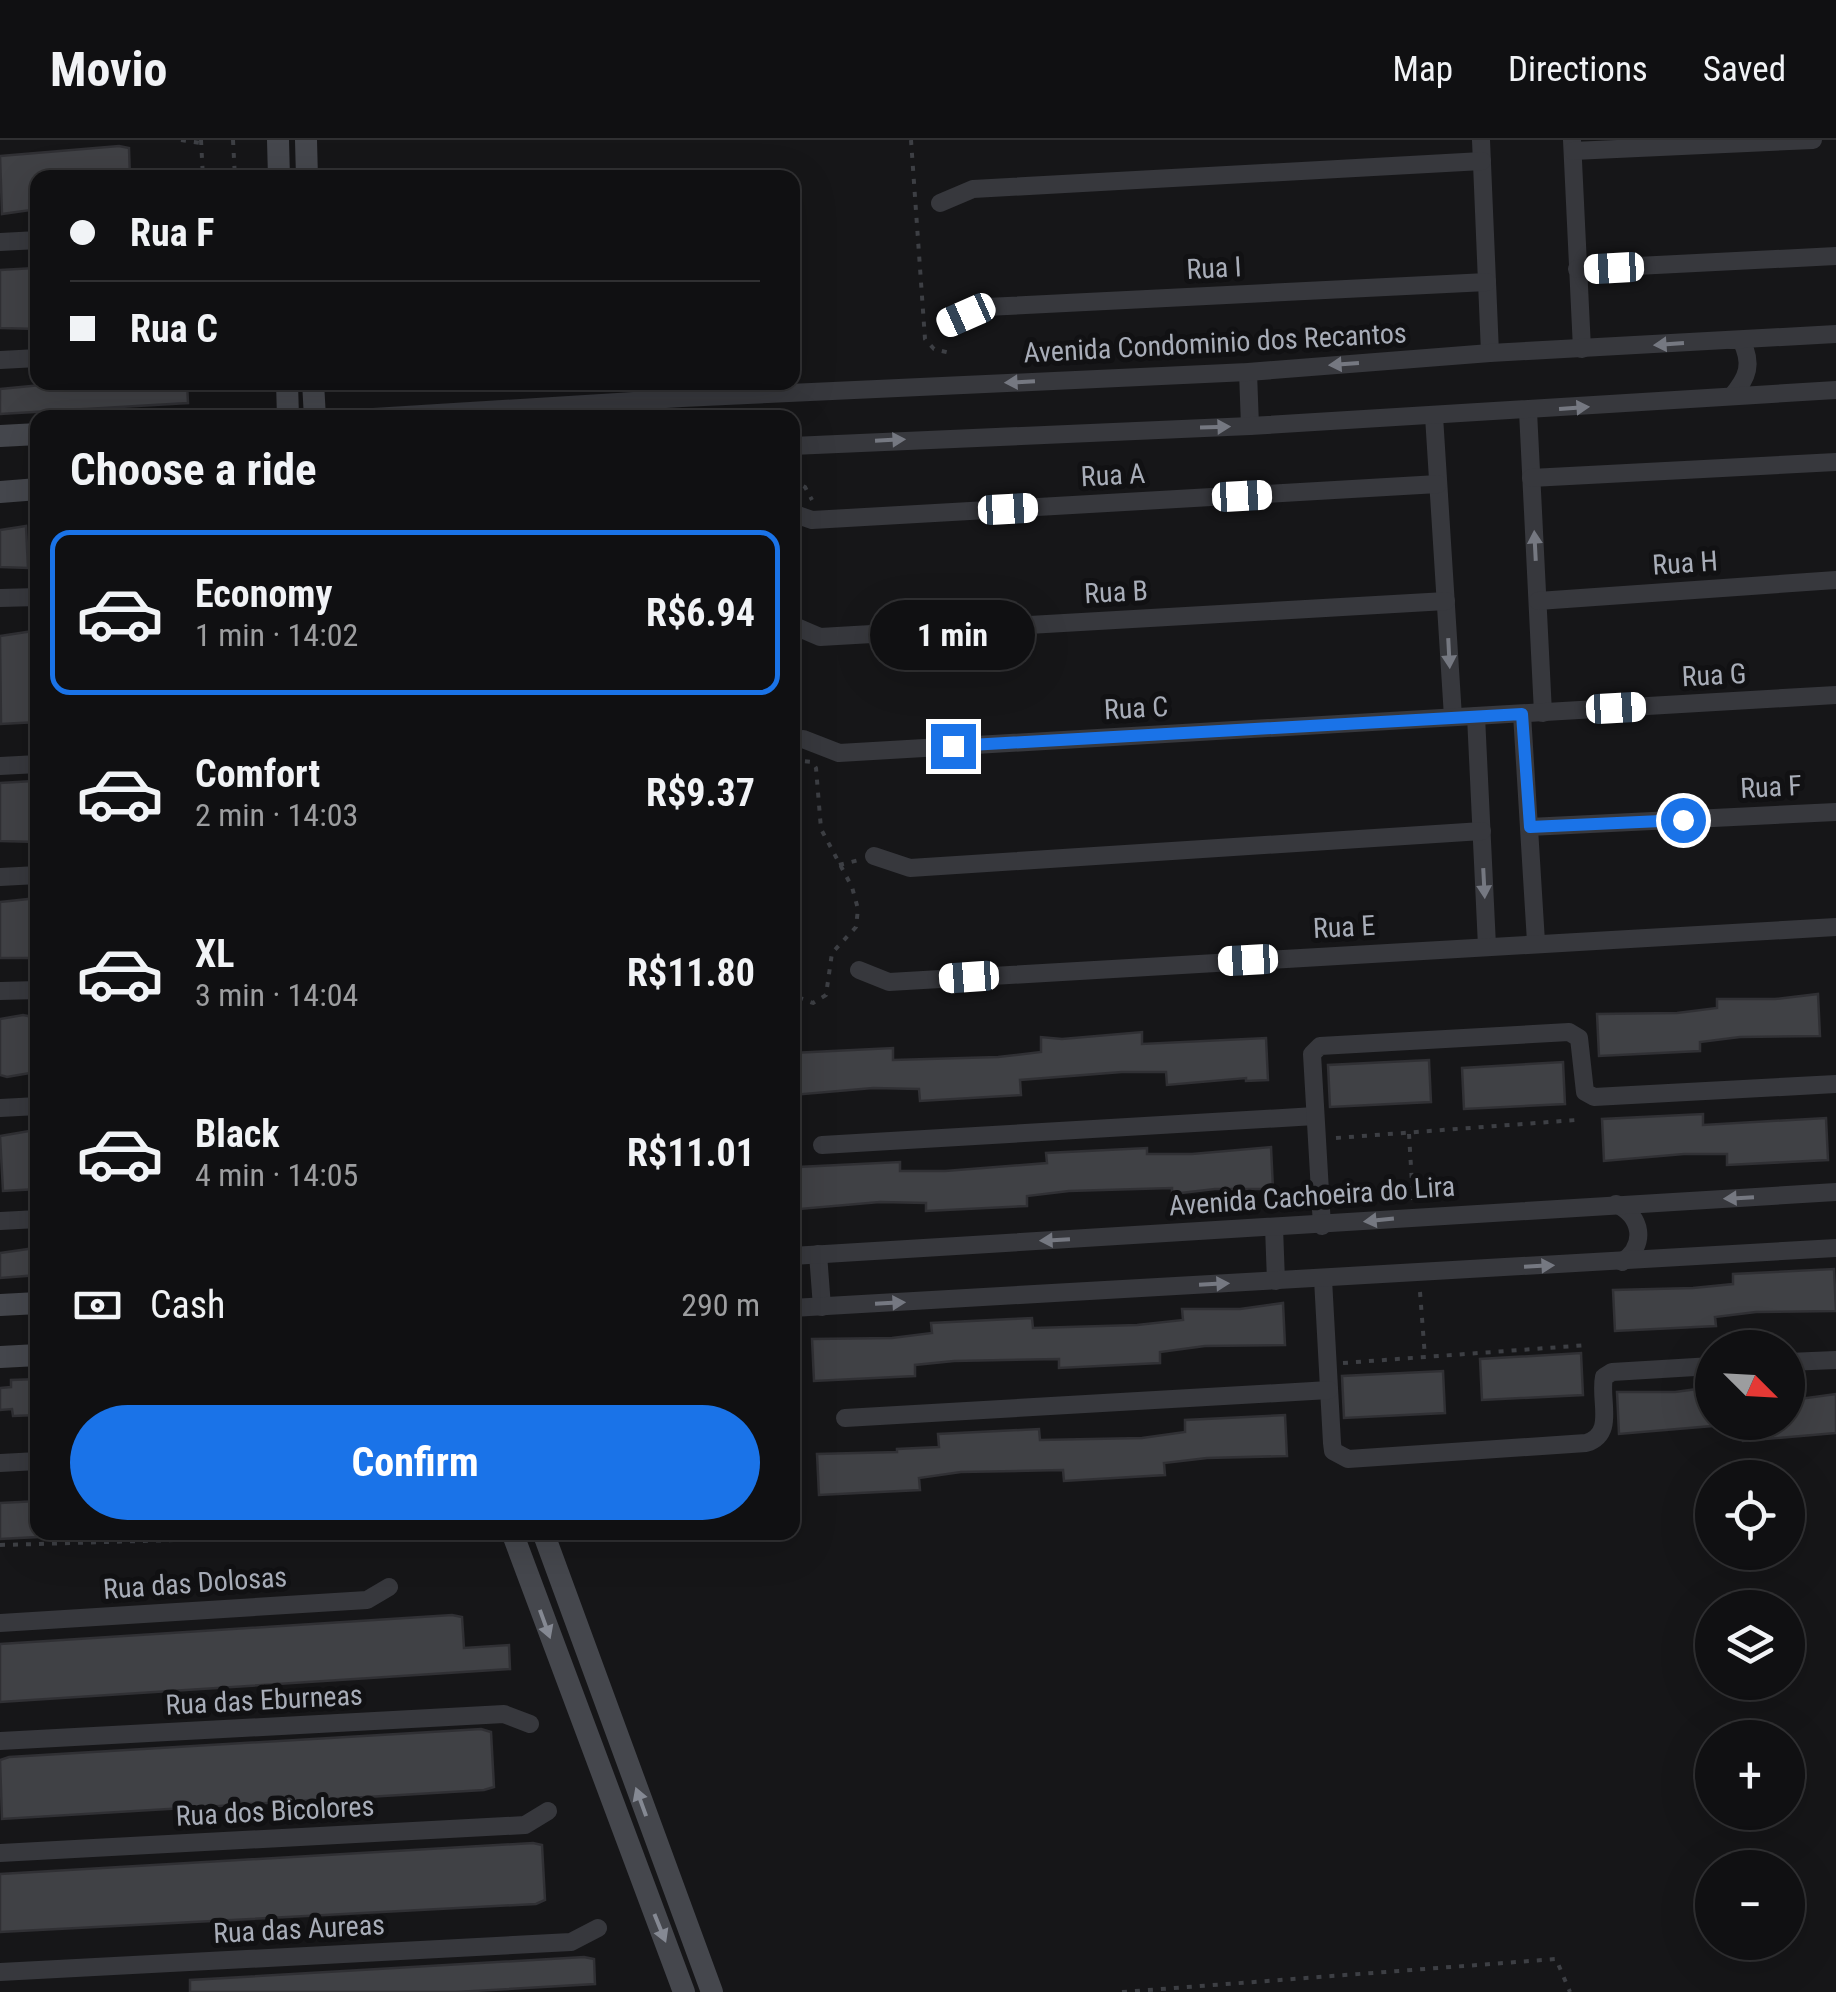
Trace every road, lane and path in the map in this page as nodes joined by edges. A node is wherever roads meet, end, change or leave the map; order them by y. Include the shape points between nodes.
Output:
1 (181, 140) edge
2 (233, 140) edge
3 (278, 140) edge
4 (306, 140) edge
5 (911, 140) edge
6 (1481, 140) edge
7 (1814, 140) edge
8 (201, 141) edge
9 (1572, 146) edge
10 (1482, 161) junction
11 (203, 170) edge
12 (235, 170) edge
13 (279, 170) edge
14 (307, 170) edge
15 (940, 203) dead end
16 (30, 240) edge
17 (0, 242) edge
18 (1836, 256) edge
19 (1577, 270) junction
20 (1487, 282) junction
21 (948, 324) dead end
22 (1836, 334) edge
23 (1726, 340) junction
24 (1582, 350) junction
25 (1490, 353) junction
26 (954, 354) dead end
27 (30, 358) edge
28 (0, 360) edge
29 (1248, 372) junction
30 (1836, 390) edge
31 (1732, 396) junction
32 (682, 398) junction
33 (487, 410) edge
34 (682, 410) edge
35 (1528, 411) junction
36 (1434, 416) junction
37 (1250, 426) junction
38 (30, 434) edge
39 (0, 436) edge
40 (800, 446) edge
41 (1836, 462) edge
42 (1532, 478) junction
43 (1438, 484) junction
44 (800, 485) edge
45 (30, 490) edge
46 (0, 492) edge
47 (813, 504) dead end
48 (800, 516) edge
49 (1836, 580) edge
50 (30, 596) edge
51 (0, 598) edge
52 (1446, 601) junction
53 (1538, 601) junction
54 (800, 628) edge
55 (1836, 696) edge
56 (1544, 713) junction
57 (1522, 714) junction
58 (1476, 716) junction
59 (1453, 717) junction
60 (803, 739) dead end
61 (800, 761) edge
62 (30, 764) edge
63 (0, 766) edge
64 (1836, 812) edge
65 (1530, 827) junction
66 (1482, 831) junction
67 (874, 856) dead end
68 (30, 875) edge
69 (0, 877) edge
70 (1836, 927) edge
71 (1536, 942) junction
72 (1487, 946) junction
73 (858, 970) dead end
74 (30, 990) edge
75 (0, 992) edge
76 (800, 998) edge
77 (1836, 1084) edge
78 (30, 1106) edge
79 (0, 1108) edge
80 (1316, 1116) junction
81 (1576, 1120) dead end
82 (1410, 1134) junction
83 (1317, 1140) junction
84 (822, 1145) dead end
85 (1836, 1192) edge
86 (1616, 1204) junction
87 (1414, 1217) junction
88 (30, 1219) edge
89 (0, 1221) edge
90 (1322, 1226) junction
91 (1274, 1227) junction
92 (1836, 1248) edge
93 (818, 1254) junction
94 (800, 1255) edge
95 (1622, 1262) junction
96 (1419, 1272) junction
97 (1323, 1279) junction
98 (1276, 1281) junction
99 (30, 1304) edge
100 (0, 1306) edge
101 (822, 1306) junction
102 (800, 1307) edge
103 (1588, 1345) dead end
104 (30, 1355) edge
105 (0, 1357) edge
106 (1425, 1357) junction
107 (1836, 1360) edge
108 (1805, 1361) edge
109 (1328, 1364) junction
110 (1695, 1367) edge
111 (1329, 1390) junction
112 (845, 1418) dead end
113 (30, 1461) edge
114 (0, 1463) edge
115 (203, 1540) edge
116 (515, 1540) edge
117 (546, 1540) edge
118 (0, 1545) edge
119 (389, 1587) dead end
120 (0, 1623) edge
121 (530, 1724) dead end
122 (0, 1742) edge
123 (548, 1812) dead end
124 (0, 1854) edge
125 (598, 1928) dead end
126 (0, 1972) edge
127 (684, 1992) edge
128 (712, 1992) edge
129 (1122, 1992) edge
130 (1570, 1992) edge

1 - 8 path
2 - 12 path
3 - 13 street
4 - 14 street
5 - 26 path via 925,338 934,349
6 - 10 street
7 - 9 street
8 - 11 path
9 - 19 street
10 - 15 street via 973,189
10 - 20 street
16 - 17 street
18 - 19 street
19 - 24 street
20 - 21 street, Rua I via 986,307
20 - 25 street
22 - 23 street, Avenida Condominio dos Recantos
23 -> 24 street, Avenida Condominio dos Recantos
23 - 31 street via 1742,340 1749,367
24 - 25 street, Avenida Condominio dos Recantos
25 -> 29 street, Avenida Condominio dos Recantos
27 - 28 street
29 -> 32 street, Avenida Condominio dos Recantos
29 - 37 street
30 - 31 street
35 -> 31 street
32 - 33 street, Avenida Condominio dos Recantos
32 - 34 street
35 - 36 street
35 - 42 street
36 - 37 street
36 - 43 street
40 -> 37 street
38 - 39 street
41 - 42 street
53 -> 42 street
43 - 48 street, Rua A
43 - 52 street
44 - 47 path
45 - 46 street
49 - 53 street, Rua H
50 - 51 street
52 - 54 street, Rua B via 820,636
52 -> 59 street
53 - 56 street
55 - 56 street, Rua G
56 - 57 street, Rua G
57 - 58 street, Rua G
57 - 65 street
58 - 59 street, Rua C
58 - 66 street
59 - 60 street, Rua C via 839,753
61 - 76 path via 816,768 822,828 858,909 856,927 832,952 826,995 813,1003
62 - 63 street
64 - 65 street, Rua F
65 - 71 street
66 - 67 street via 910,868
66 -> 72 street
68 - 69 street
70 - 71 street, Rua E
71 - 72 street, Rua E
72 - 73 street, Rua E via 889,982
74 - 75 street
77 - 80 street via 1594,1097 1586,1092 1576,1034 1430,1039 1320,1046 1312,1054
78 - 79 street
80 - 83 street
80 - 84 street
81 - 82 path
82 - 83 path
82 - 87 path
83 - 90 street
85 -> 86 street, Avenida Cachoeira do Lira
86 - 87 street, Avenida Cachoeira do Lira
86 - 95 street via 1632,1214 1638,1231 1635,1250
87 -> 90 street, Avenida Cachoeira do Lira
88 - 89 street
90 - 91 street, Avenida Cachoeira do Lira
91 -> 93 street, Avenida Cachoeira do Lira
91 - 98 street
92 - 95 street
93 - 94 street, Avenida Cachoeira do Lira
93 - 101 street
96 -> 95 street
96 - 97 street
96 - 106 path
97 - 98 street
97 - 109 street
101 -> 98 street
99 - 100 street
101 - 102 street
103 - 106 path
104 - 105 street
106 - 109 path
107 - 108 street
109 - 111 street
110 - 111 street via 1604,1377 1605,1423 1597,1440 1428,1454 1340,1456 1332,1443
111 - 112 street
113 - 114 street
115 - 118 path
116 -> 127 street
128 -> 117 street
119 - 120 street, Rua das Dolosas via 367,1600
121 - 122 street, Rua das Eburneas via 504,1714
123 - 124 street, Rua dos Bicolores via 525,1826
125 - 126 street, Rua das Aureas via 571,1942
129 - 130 path via 1556,1959

